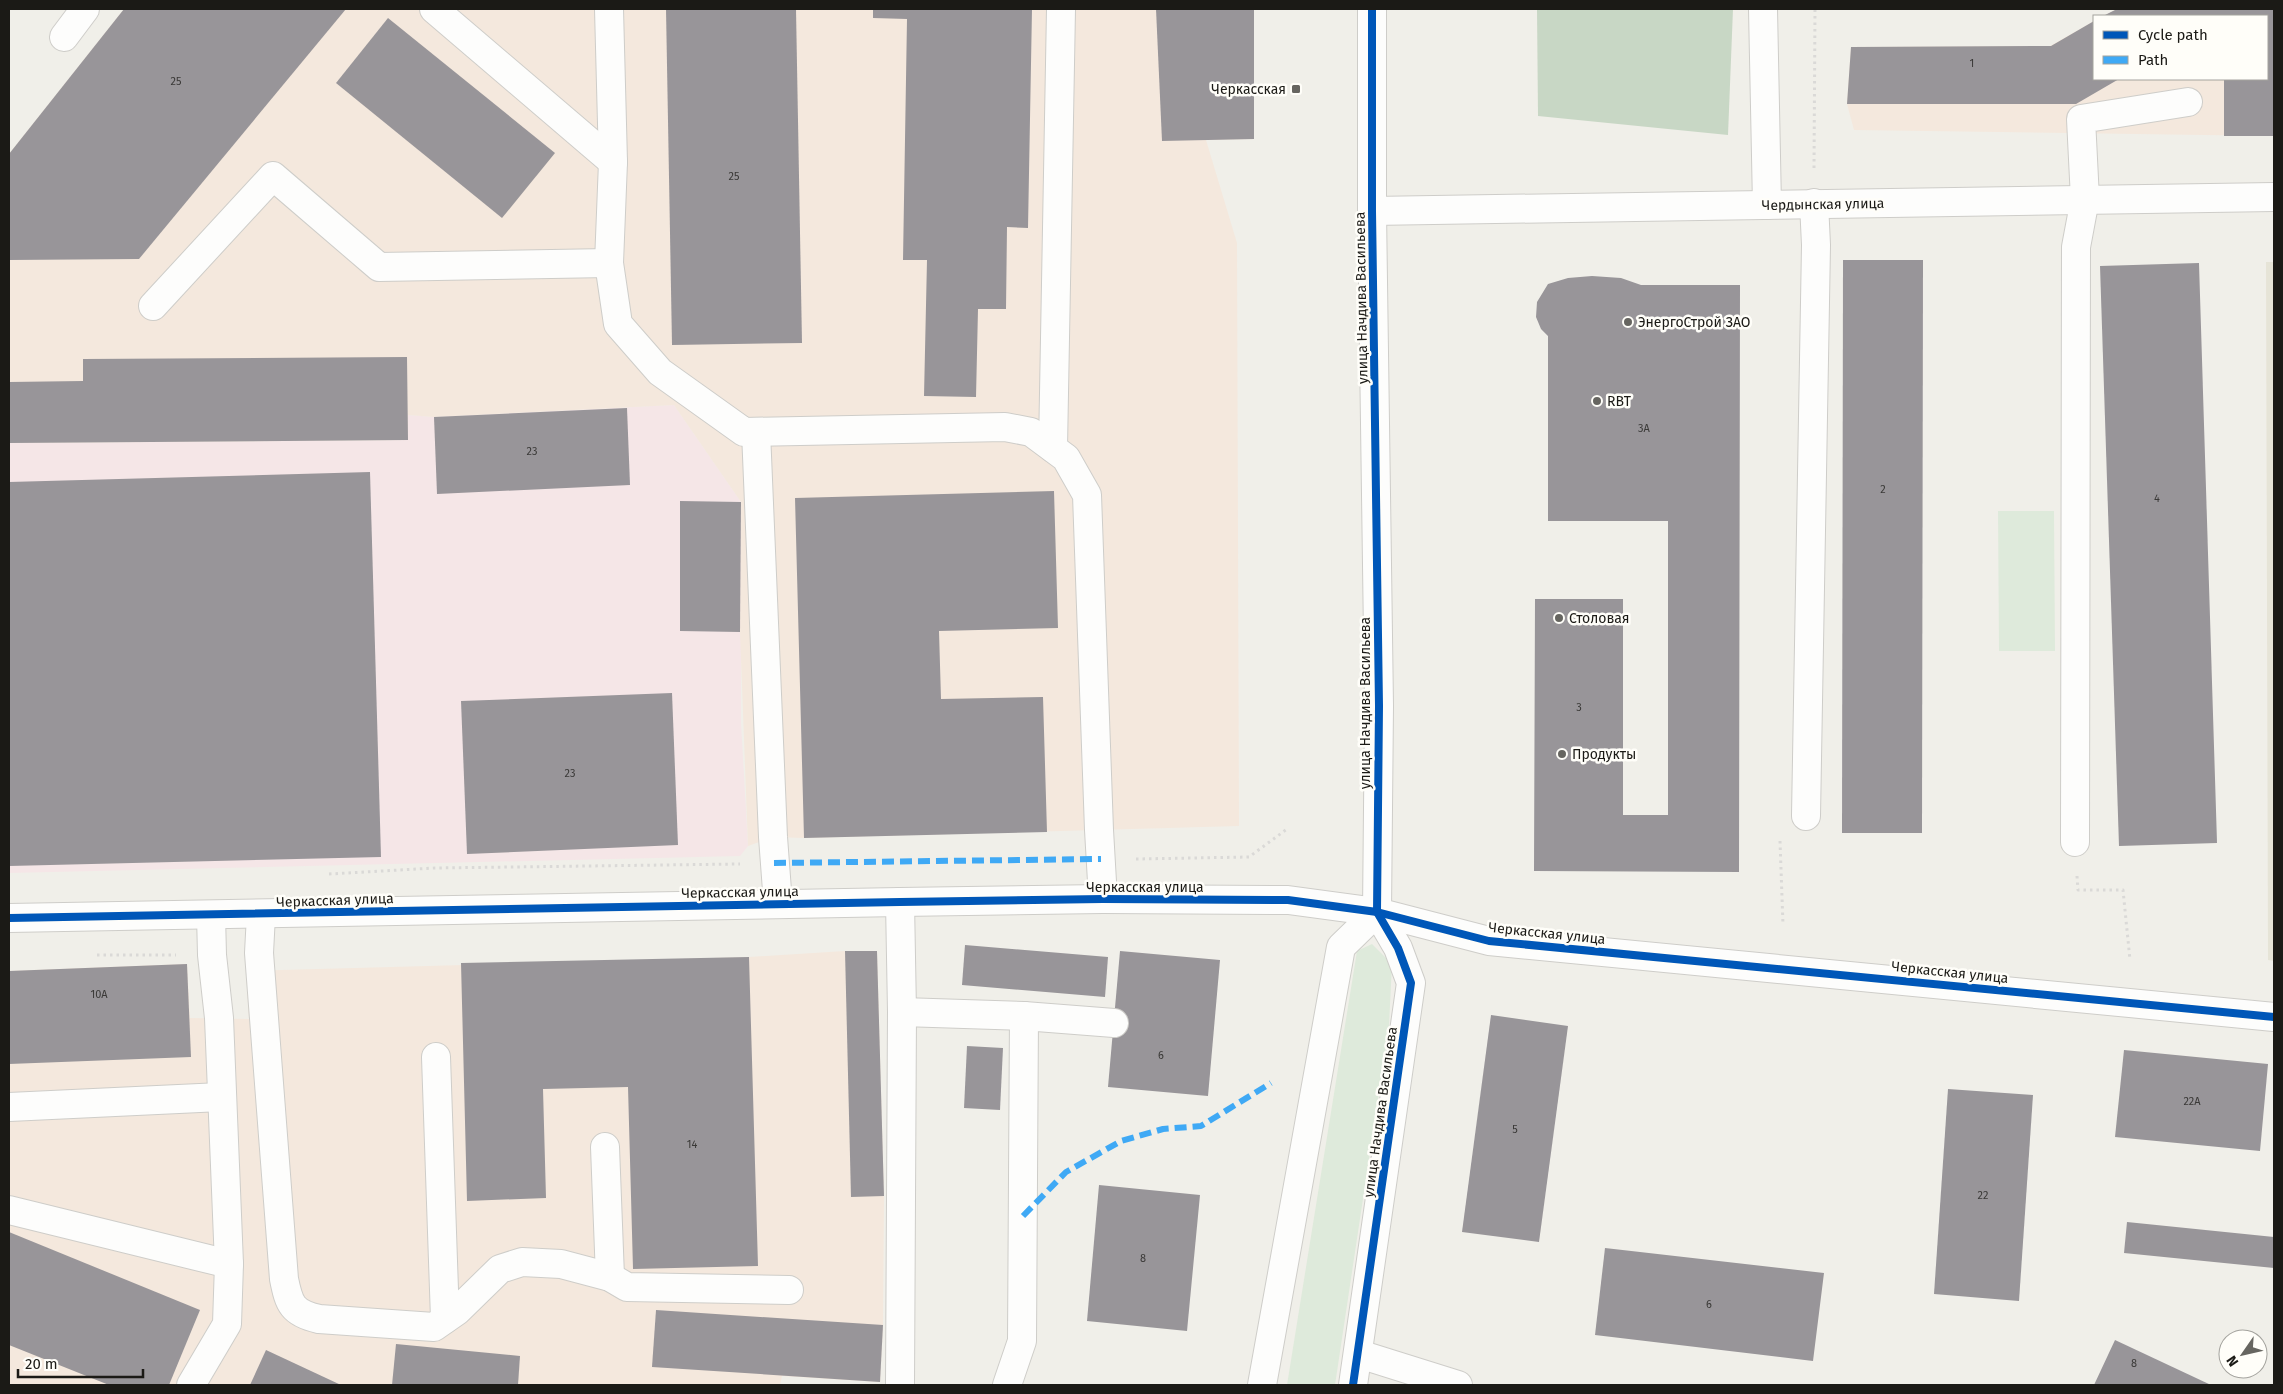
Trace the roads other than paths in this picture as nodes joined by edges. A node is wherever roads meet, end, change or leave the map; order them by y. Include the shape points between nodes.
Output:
1 (85, 9) edge
2 (434, 9) edge
3 (609, 9) edge
4 (1060, 9) edge
5 (1372, 9) edge
6 (1763, 9) edge
7 (64, 37) dead end
8 (2188, 102) dead end
9 (613, 162) junction
10 (2274, 196) edge
11 (2085, 199) junction
12 (1814, 203) junction
13 (1768, 205) junction
14 (1372, 211) junction
15 (610, 263) junction
16 (153, 306) dead end
17 (756, 432) junction
18 (1053, 448) junction
19 (1806, 816) dead end
20 (2075, 842) dead end
21 (1103, 899) junction
22 (900, 902) junction
23 (778, 904) junction
24 (1377, 912) junction
25 (211, 915) junction
26 (260, 915) junction
27 (9, 918) edge
28 (902, 1012) junction
29 (1024, 1016) junction
30 (2274, 1017) edge
31 (1114, 1023) dead end
32 (436, 1057) dead end
33 (222, 1097) junction
34 (9, 1107) edge
35 (605, 1147) dead end
36 (9, 1210) edge
37 (228, 1264) junction
38 (610, 1277) junction
39 (789, 1290) dead end
40 (445, 1319) junction
41 (1358, 1354) junction
42 (191, 1385) edge
43 (900, 1385) edge
44 (1007, 1385) edge
45 (1262, 1385) edge
46 (1353, 1385) edge
47 (1458, 1385) edge

1 - 7 street
2 - 9 street
3 - 9 street
4 - 18 street
5 - 14 street, улица Начдива Васильева
6 - 13 street
8 - 11 street via 2082,119
9 - 15 street
10 - 11 street, Чердынская улица
11 - 12 street, Чердынская улица
11 - 20 street via 2076,247
12 - 13 street, Чердынская улица
12 - 19 street via 1816,245
13 - 14 street, Чердынская улица
14 - 24 street, улица Начдива Васильева via 1380,706
15 - 16 street via 378,268 273,176
15 - 17 street via 618,324 660,372 744,432
17 - 18 street via 1006,427 1030,432
17 - 23 street
18 - 21 street via 1066,458 1087,495
21 - 22 street, Черкасская улица
21 - 24 street, Черкасская улица via 1288,900
22 - 23 street, Черкасская улица
22 - 28 street
23 - 26 street, Черкасская улица
24 - 30 street, Черкасская улица via 1489,941
24 - 41 street, улица Начдива Васильева via 1398,948 1411,983
24 - 45 street via 1341,947
25 - 26 street, Черкасская улица
25 - 27 street, Черкасская улица
25 - 33 street
26 - 40 street via 259,953 284,1278 290,1302 303,1316 336,1321 434,1327
28 - 29 street
28 - 43 street
29 - 31 street
29 - 44 street via 1022,1341
32 - 40 street
33 - 34 street
33 - 37 street
35 - 38 street
36 - 37 street
37 - 42 street via 227,1324
38 - 39 street via 627,1287
38 - 40 street via 561,1264 522,1262 500,1269
41 - 46 street, улица Начдива Васильева
41 - 47 street

